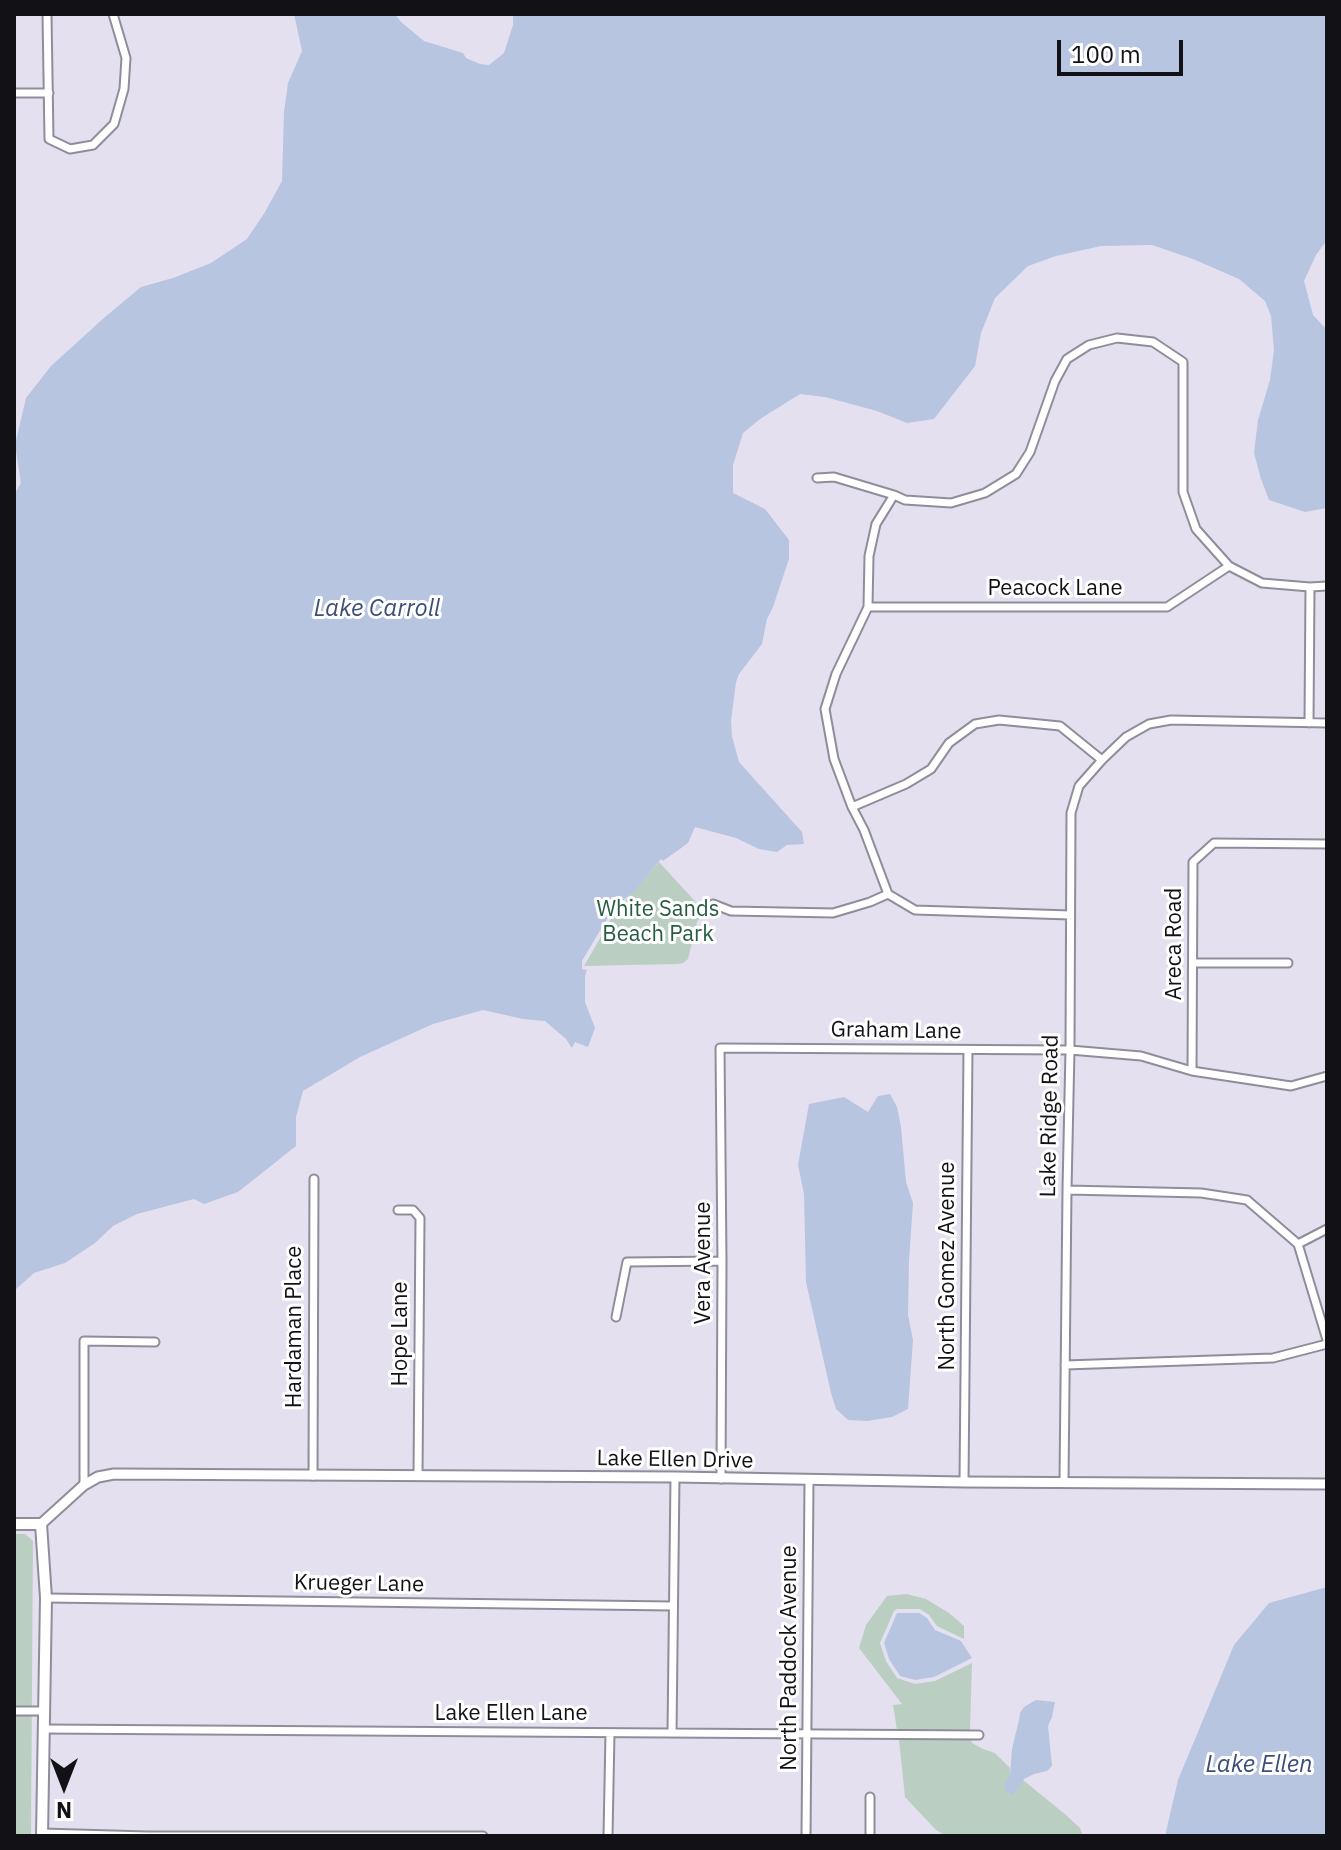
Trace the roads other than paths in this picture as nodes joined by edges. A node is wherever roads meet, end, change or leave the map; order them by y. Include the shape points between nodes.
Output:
1 (47, 14) edge
2 (113, 14) edge
3 (14, 93) edge
4 (49, 93) junction
5 (817, 478) dead end
6 (894, 495) junction
7 (1229, 566) junction
8 (1327, 586) edge
9 (1310, 587) junction
10 (868, 607) junction
11 (1309, 723) junction
12 (1327, 723) edge
13 (1102, 760) junction
14 (852, 807) junction
15 (1327, 844) edge
16 (888, 894) junction
17 (713, 904) dead end
18 (1070, 915) junction
19 (1193, 963) junction
20 (1288, 963) dead end
21 (720, 1048) joint
22 (968, 1050) junction
23 (1070, 1050) junction
24 (1192, 1071) junction
25 (1327, 1076) edge
26 (314, 1179) dead end
27 (1067, 1190) junction
28 (398, 1210) dead end
29 (1327, 1229) edge
30 (1298, 1244) junction
31 (722, 1261) junction
32 (616, 1317) dead end
33 (155, 1342) dead end
34 (1327, 1342) edge
35 (1065, 1365) junction
36 (313, 1476) junction
37 (418, 1476) junction
38 (675, 1477) junction
39 (721, 1479) junction
40 (809, 1481) junction
41 (964, 1482) junction
42 (1064, 1482) junction
43 (1327, 1484) edge
44 (84, 1485) junction
45 (14, 1524) edge
46 (41, 1524) junction
47 (46, 1598) junction
48 (672, 1606) junction
49 (14, 1711) edge
50 (44, 1711) junction
51 (43, 1729) junction
52 (610, 1733) junction
53 (672, 1733) junction
54 (807, 1734) junction
55 (979, 1735) dead end
56 (870, 1797) dead end
57 (42, 1834) edge
58 (147, 1836) edge
59 (483, 1836) edge
60 (608, 1836) edge
61 (806, 1836) edge
62 (870, 1836) edge

1 - 4 street
2 - 4 street via 126,58 114,124 93,145 70,149 49,139
3 - 4 street
5 - 6 street via 834,477
6 - 7 street via 951,503 985,493 1016,474 1030,452 1067,359 1089,345 1117,338 1153,342 1183,362 1183,492 1196,529
6 - 10 street via 876,524
7 - 9 street via 1262,583
7 - 10 street, Peacock Lane via 1167,607
8 - 9 street
9 - 11 street
10 - 14 street via 825,709 834,759
11 - 12 street, Lake Ridge Road
11 - 13 street, Lake Ridge Road via 1171,720 1149,724 1126,737
13 - 14 street via 1060,726 999,720 975,724 949,743 931,769
13 - 18 street, Lake Ridge Road via 1079,786 1071,813
14 - 16 street
15 - 19 street, Areca Road via 1214,843 1193,862
16 - 17 street via 833,913 731,911
16 - 18 street via 915,910
18 - 23 street, Lake Ridge Road
19 - 20 street
19 - 24 street, Areca Road
21 - 22 street, Graham Lane
21 - 31 street, Vera Avenue
22 - 23 street, Graham Lane
22 - 41 street, North Gomez Avenue
23 - 24 street, Graham Lane via 1141,1056
23 - 27 street, Lake Ridge Road
24 - 25 street, Graham Lane via 1291,1086
26 - 36 street, Hardaman Place
27 - 30 street via 1201,1193 1247,1200
27 - 35 street, Lake Ridge Road
28 - 37 street, Hope Lane via 413,1210 420,1218
29 - 30 street
30 - 34 street
31 - 32 street via 627,1262
31 - 39 street, Vera Avenue
33 - 44 street via 84,1341
34 - 35 street via 1273,1358
35 - 42 street, Lake Ridge Road
36 - 37 street, Lake Ellen Drive
36 - 44 street, Lake Ellen Drive via 114,1474
37 - 38 street, Lake Ellen Drive
38 - 39 street, Lake Ellen Drive
38 - 48 street
39 - 40 street, Lake Ellen Drive
40 - 41 street, Lake Ellen Drive
40 - 54 street, North Paddock Avenue
41 - 42 street, Lake Ellen Drive
42 - 43 street, Lake Ellen Drive
44 - 46 street, Lake Ellen Drive
45 - 46 main road
46 - 47 main road
47 - 48 street, Krueger Lane
47 - 50 main road
48 - 53 street
49 - 50 street
50 - 51 main road
51 - 52 street, Lake Ellen Lane
51 - 57 main road
52 - 53 street, Lake Ellen Lane
52 - 60 street
53 - 54 street, Lake Ellen Lane
54 - 55 street, Lake Ellen Lane
54 - 61 street, North Paddock Avenue
56 - 62 street
57 - 58 street
58 - 59 street

